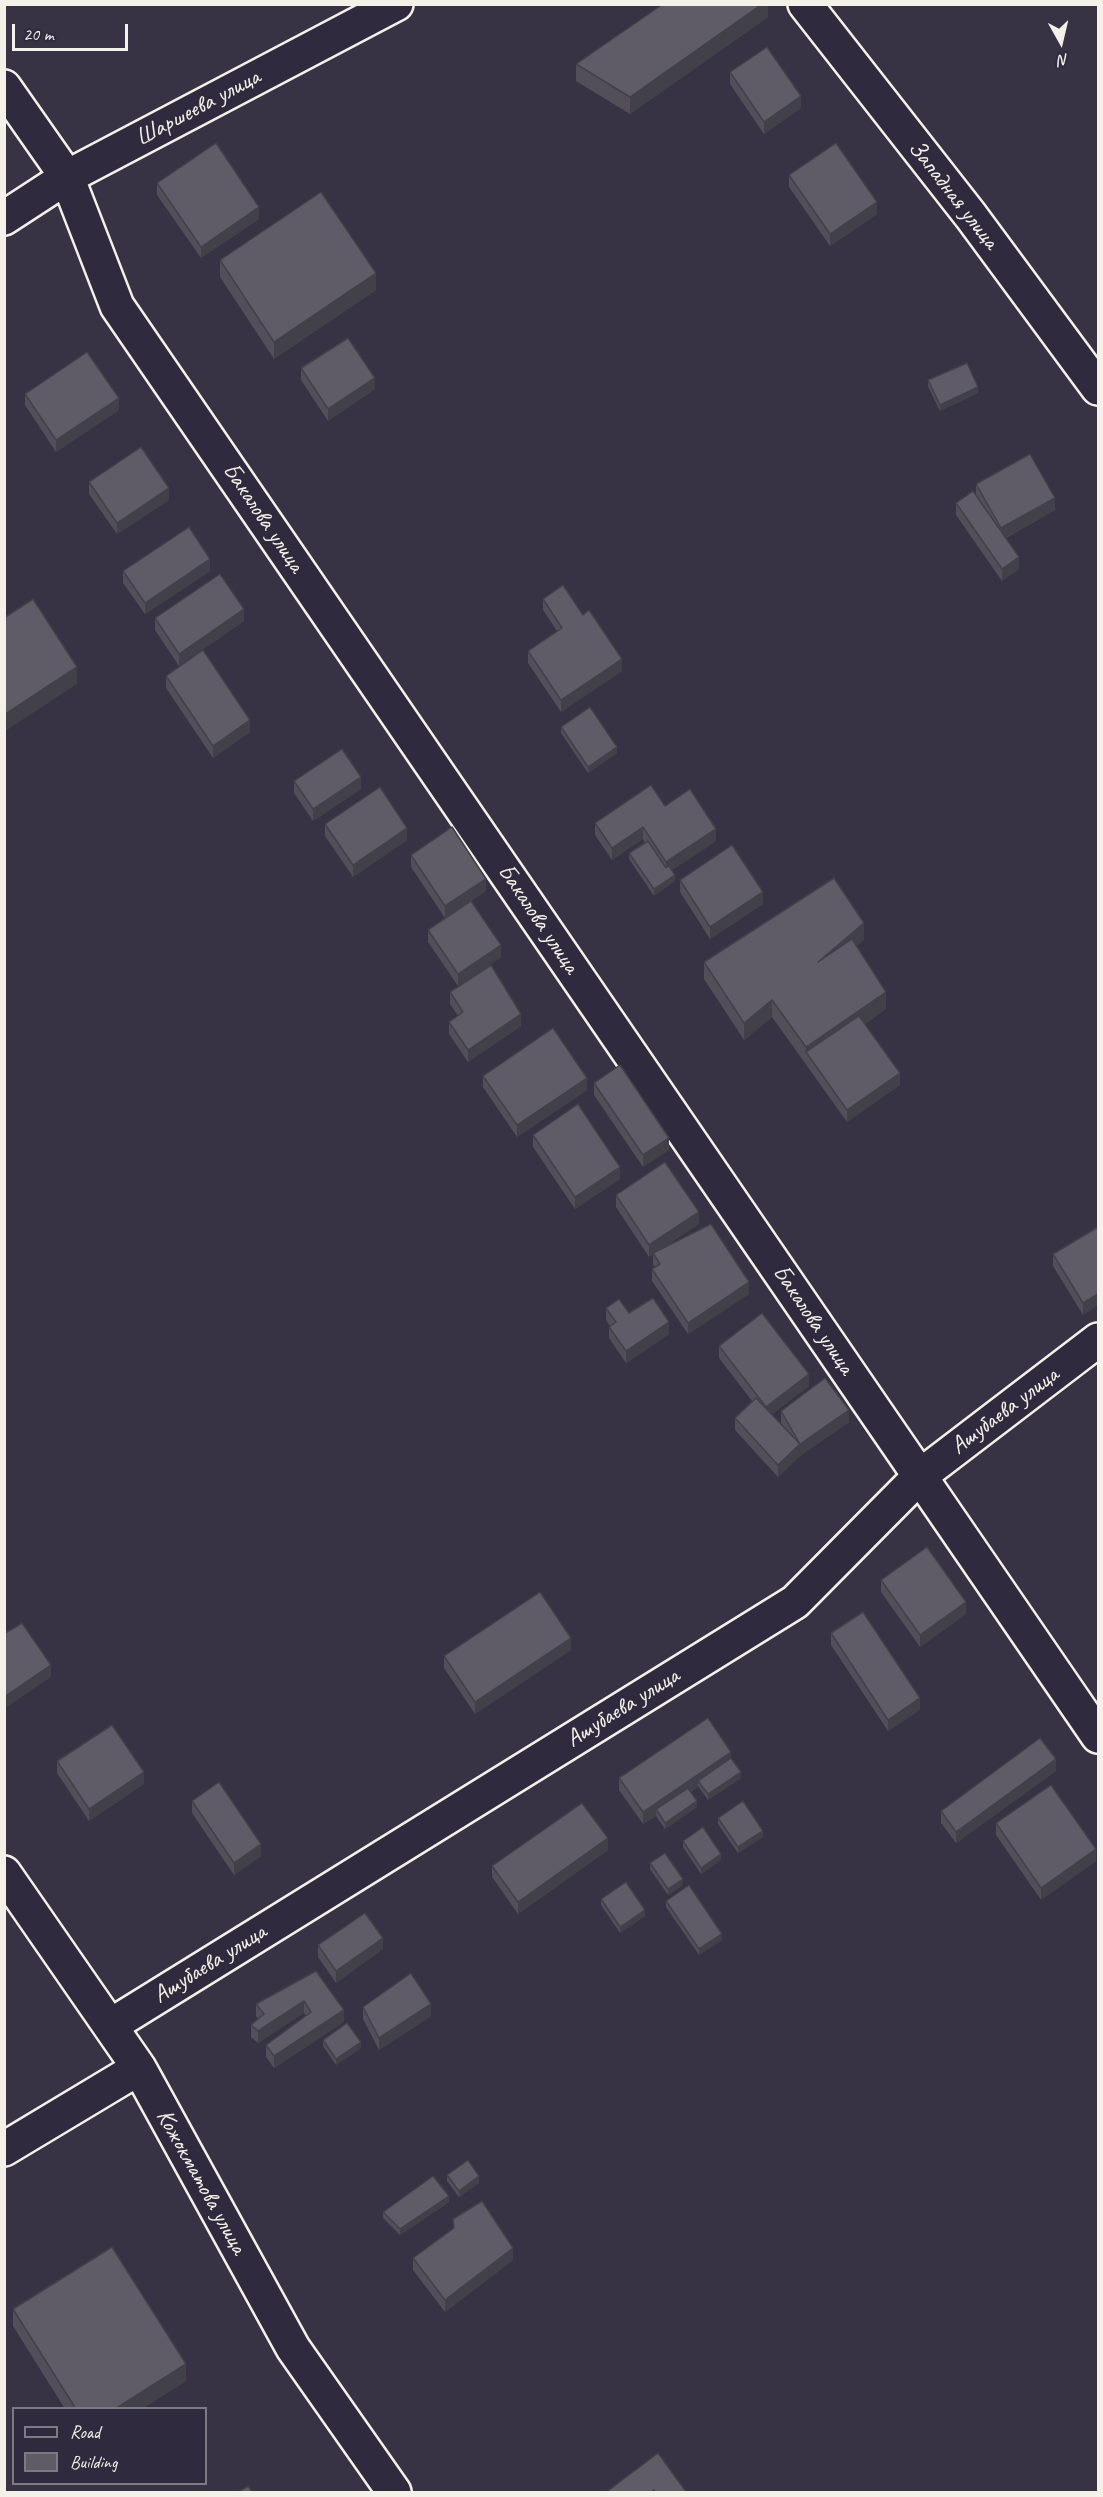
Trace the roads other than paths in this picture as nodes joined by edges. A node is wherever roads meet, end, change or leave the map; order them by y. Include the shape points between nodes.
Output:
1 (396, 4) edge
2 (805, 4) edge
3 (4, 87) edge
4 (67, 177) junction
5 (4, 218) edge
6 (1098, 388) edge
7 (1098, 1340) edge
8 (920, 1476) junction
9 (1098, 1736) edge
10 (4, 1873) edge
11 (110, 2026) junction
12 (139, 2068) junction
13 (4, 2149) edge
14 (394, 2493) edge

1 - 4 street, Шаршеева улица
2 - 6 street, Западная улица via 971,216
3 - 4 street, Бакалова улица
4 - 5 street, Шаршеева улица
4 - 8 street, Бакалова улица via 117,306
7 - 8 street, Ашубаева улица
8 - 9 street, Бакалова улица
8 - 11 street, Ашубаева улица via 795,1602
10 - 11 street, Кожокматова улица
11 - 12 street, Кожокматова улица
12 - 13 street
12 - 14 street, Кожокматова улица via 293,2348

